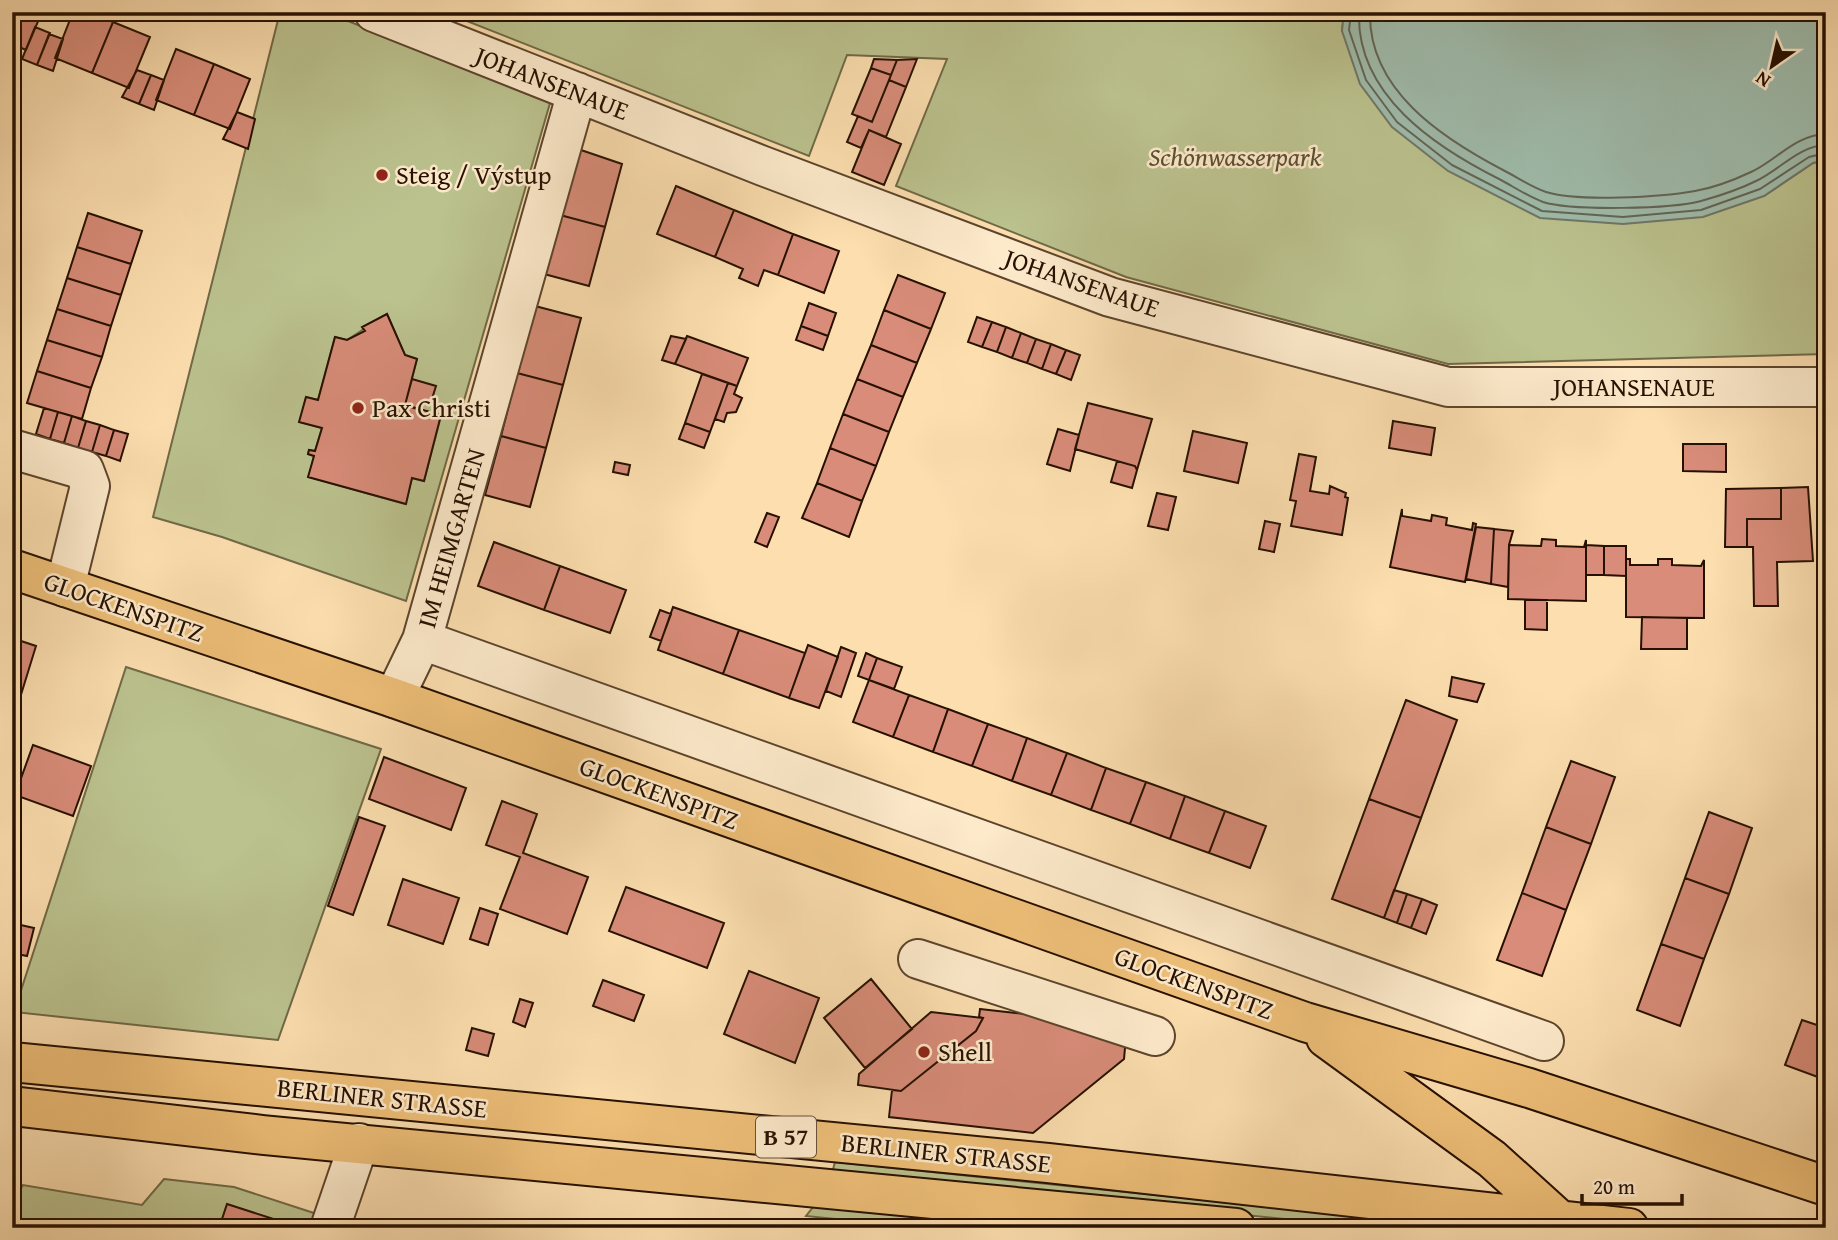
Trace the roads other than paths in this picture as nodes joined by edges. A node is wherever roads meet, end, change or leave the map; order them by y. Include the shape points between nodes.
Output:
1 (374, 12) edge
2 (577, 92) junction
3 (1826, 387) edge
4 (12, 449) edge
5 (12, 569) edge
6 (65, 587) junction
7 (422, 640) junction
8 (394, 698) junction
9 (918, 959) dead end
10 (1305, 1022) junction
11 (1155, 1036) dead end
12 (1544, 1041) dead end
13 (12, 1062) edge
14 (12, 1106) edge
15 (359, 1143) junction
16 (1826, 1186) edge
17 (1564, 1224) edge
18 (330, 1228) edge
19 (1236, 1228) edge
20 (1629, 1228) edge

1 - 2 street, JOHANSENAUE
2 - 3 street, JOHANSENAUE via 1111,297 1448,387
2 - 7 street, IM HEIMGARTEN
4 - 6 street via 84,470 90,486
5 - 6 main road, GLOCKENSPITZ
6 - 8 main road, GLOCKENSPITZ
7 - 8 street, IM HEIMGARTEN
7 - 12 street
8 - 10 main road, GLOCKENSPITZ
9 - 11 street
10 - 16 main road, GLOCKENSPITZ via 1529,1088
10 - 17 main road, GLOCKENSPITZ via 1492,1159
13 - 17 main road, BERLINER STRASSE / B 57 via 1048,1163
14 - 15 main road, BERLINER STRASSE / B 57
15 - 18 street
15 - 19 main road, BERLINER STRASSE / B 57
17 - 20 main road, BERLINER STRASSE / B 57

